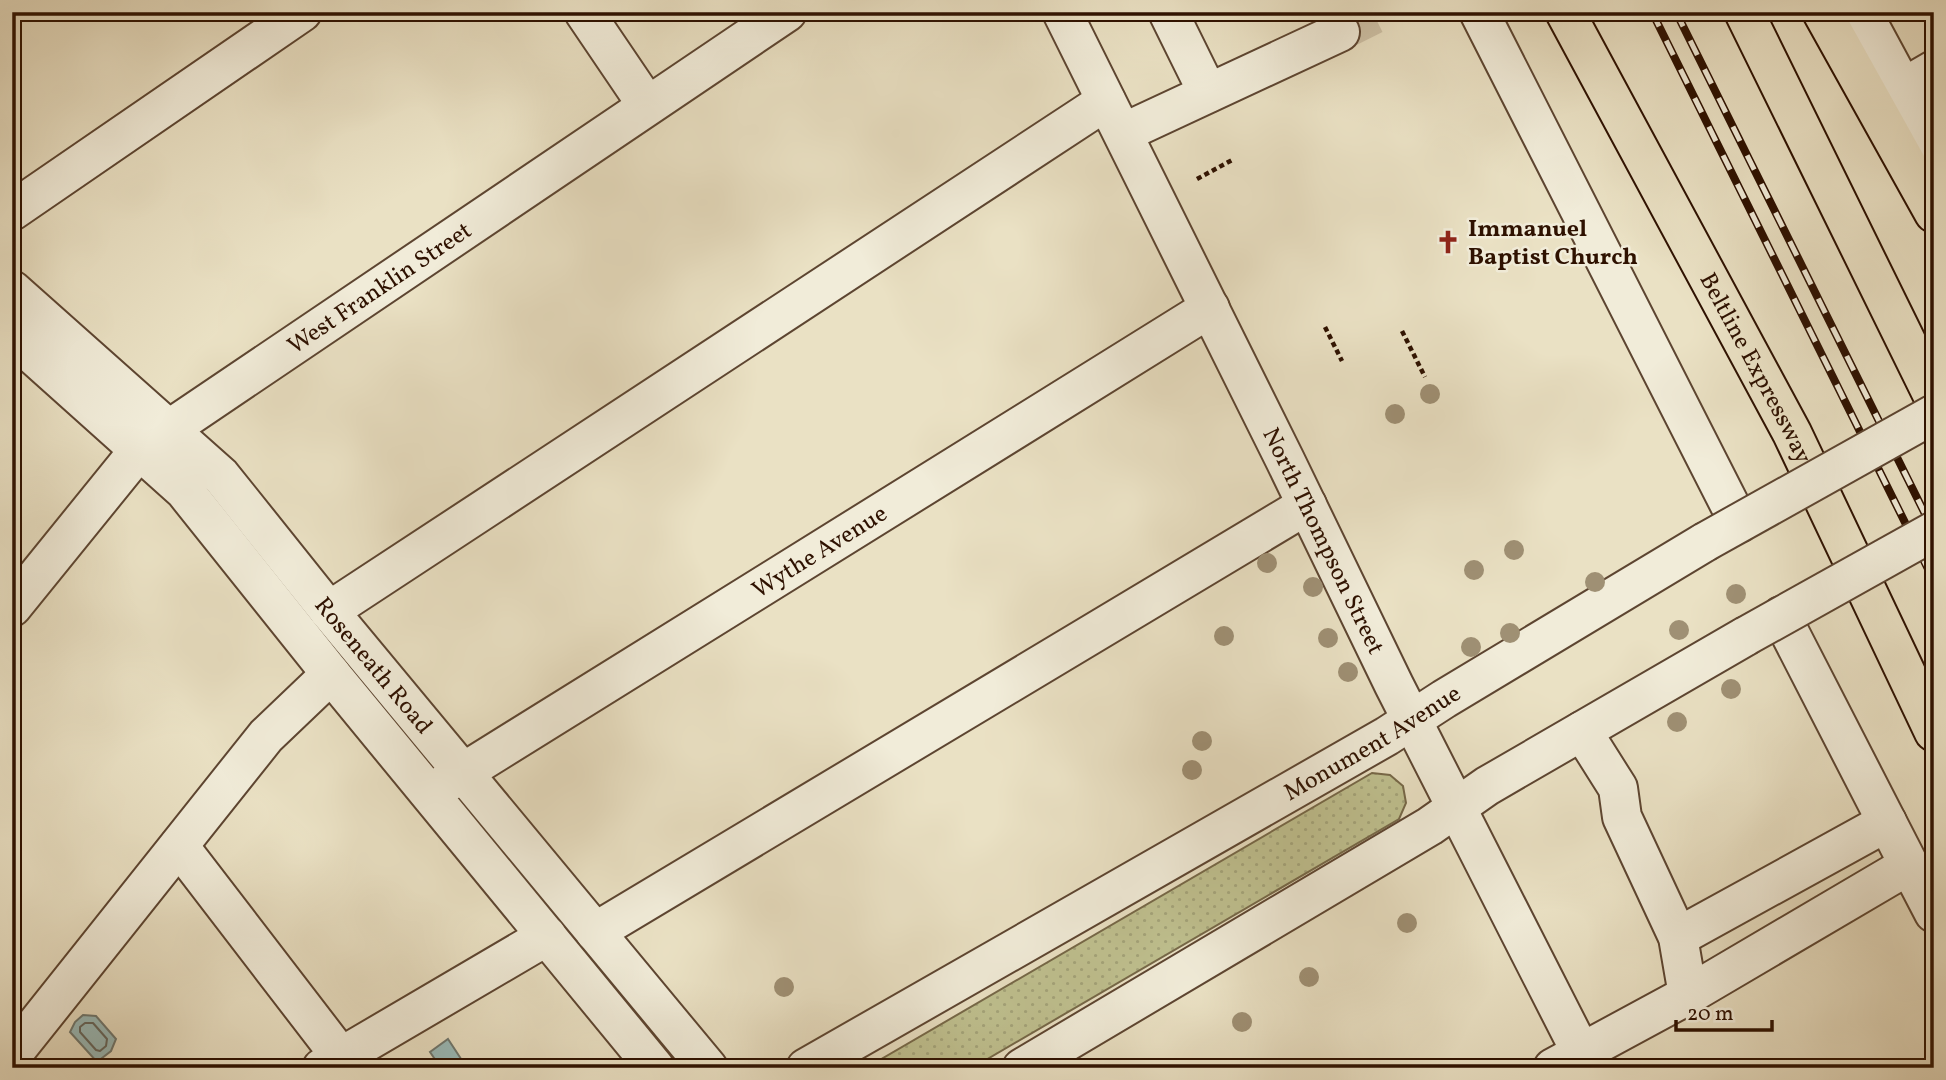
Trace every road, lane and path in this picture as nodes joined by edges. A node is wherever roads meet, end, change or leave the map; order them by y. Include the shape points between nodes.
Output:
1 (302, 12) edge
2 (584, 12) edge
3 (787, 12) edge
4 (1062, 12) edge
5 (1168, 12) edge
6 (1479, 12) edge
7 (1565, 12) edge
8 (1744, 12) edge
9 (1822, 12) edge
10 (1862, 12) edge
11 (1339, 33) tunnel mouth
12 (1918, 79) edge
13 (1208, 93) junction
14 (647, 105) junction
15 (1115, 117) junction
16 (1934, 145) edge
17 (1234, 159) dead end
18 (1197, 179) dead end
19 (12, 211) edge
20 (1934, 213) edge
21 (12, 290) edge
22 (1210, 308) junction
23 (1325, 327) dead end
24 (1402, 331) dead end
25 (12, 337) edge
26 (1342, 361) dead end
27 (1425, 377) dead end
28 (1934, 398) edge
29 (1934, 414) edge
30 (155, 440) junction
31 (1307, 505) junction
32 (1739, 523) junction
33 (1934, 531) edge
34 (12, 607) edge
35 (329, 611) junction
36 (1781, 616) junction
37 (331, 674) junction
38 (1412, 720) junction
39 (1582, 731) junction
40 (1934, 732) edge
41 (463, 772) junction
42 (429, 793) junction
43 (1456, 808) junction
44 (1887, 822) junction
45 (179, 846) junction
46 (1909, 865) junction
47 (1934, 913) edge
48 (595, 932) junction
49 (547, 936) junction
50 (1678, 937) junction
51 (1688, 995) junction
52 (12, 1055) edge
53 (331, 1062) edge
54 (1574, 1063) edge
55 (655, 1068) edge
56 (708, 1068) edge
57 (806, 1068) edge
58 (1022, 1068) edge

1 - 19 street
2 - 14 street
3 - 14 street, West Franklin Street
4 - 15 street, North Thompson Street
5 - 13 street
6 - 32 street
7 - 40 highway, Beltline Expressway via 1792,433
8 - 28 highway
9 - 20 highway
10 - 12 street
11 - 13 street
12 - 16 street
13 - 15 street
14 - 30 street, West Franklin Street
15 - 22 street, North Thompson Street
15 - 35 street
17 - 18 path
21 - 30 street, Roseneath Road
22 - 31 street, North Thompson Street
22 - 41 street, Wythe Avenue
23 - 26 path
24 - 27 path
25 - 30 street, Roseneath Road
29 - 32 street, Monument Avenue, bridge
30 - 34 street, West Franklin Street
30 - 35 street, Roseneath Road via 221,476
30 - 37 street, Roseneath Road via 184,490
31 - 38 street, North Thompson Street
31 - 48 street
32 - 38 street, Monument Avenue, bridge
33 - 36 street, bridge
35 - 41 street, Roseneath Road
36 - 39 street, bridge
36 - 44 street
37 - 42 street, Roseneath Road
37 - 45 street via 266,736
38 - 43 street, North Thompson Street
38 - 57 street, Monument Avenue
39 - 43 street
39 - 50 street via 1618,788 1622,817
41 - 42 street, Wythe Avenue
41 - 48 street, Roseneath Road
42 - 49 street, Roseneath Road
43 - 54 street, North Thompson Street
43 - 58 street
44 - 46 street
44 - 50 street
45 - 52 street
45 - 53 street
46 - 47 street
46 - 51 street
48 - 56 street, Roseneath Road
49 - 53 street
49 - 55 street, Roseneath Road
50 - 51 street
51 - 54 street

